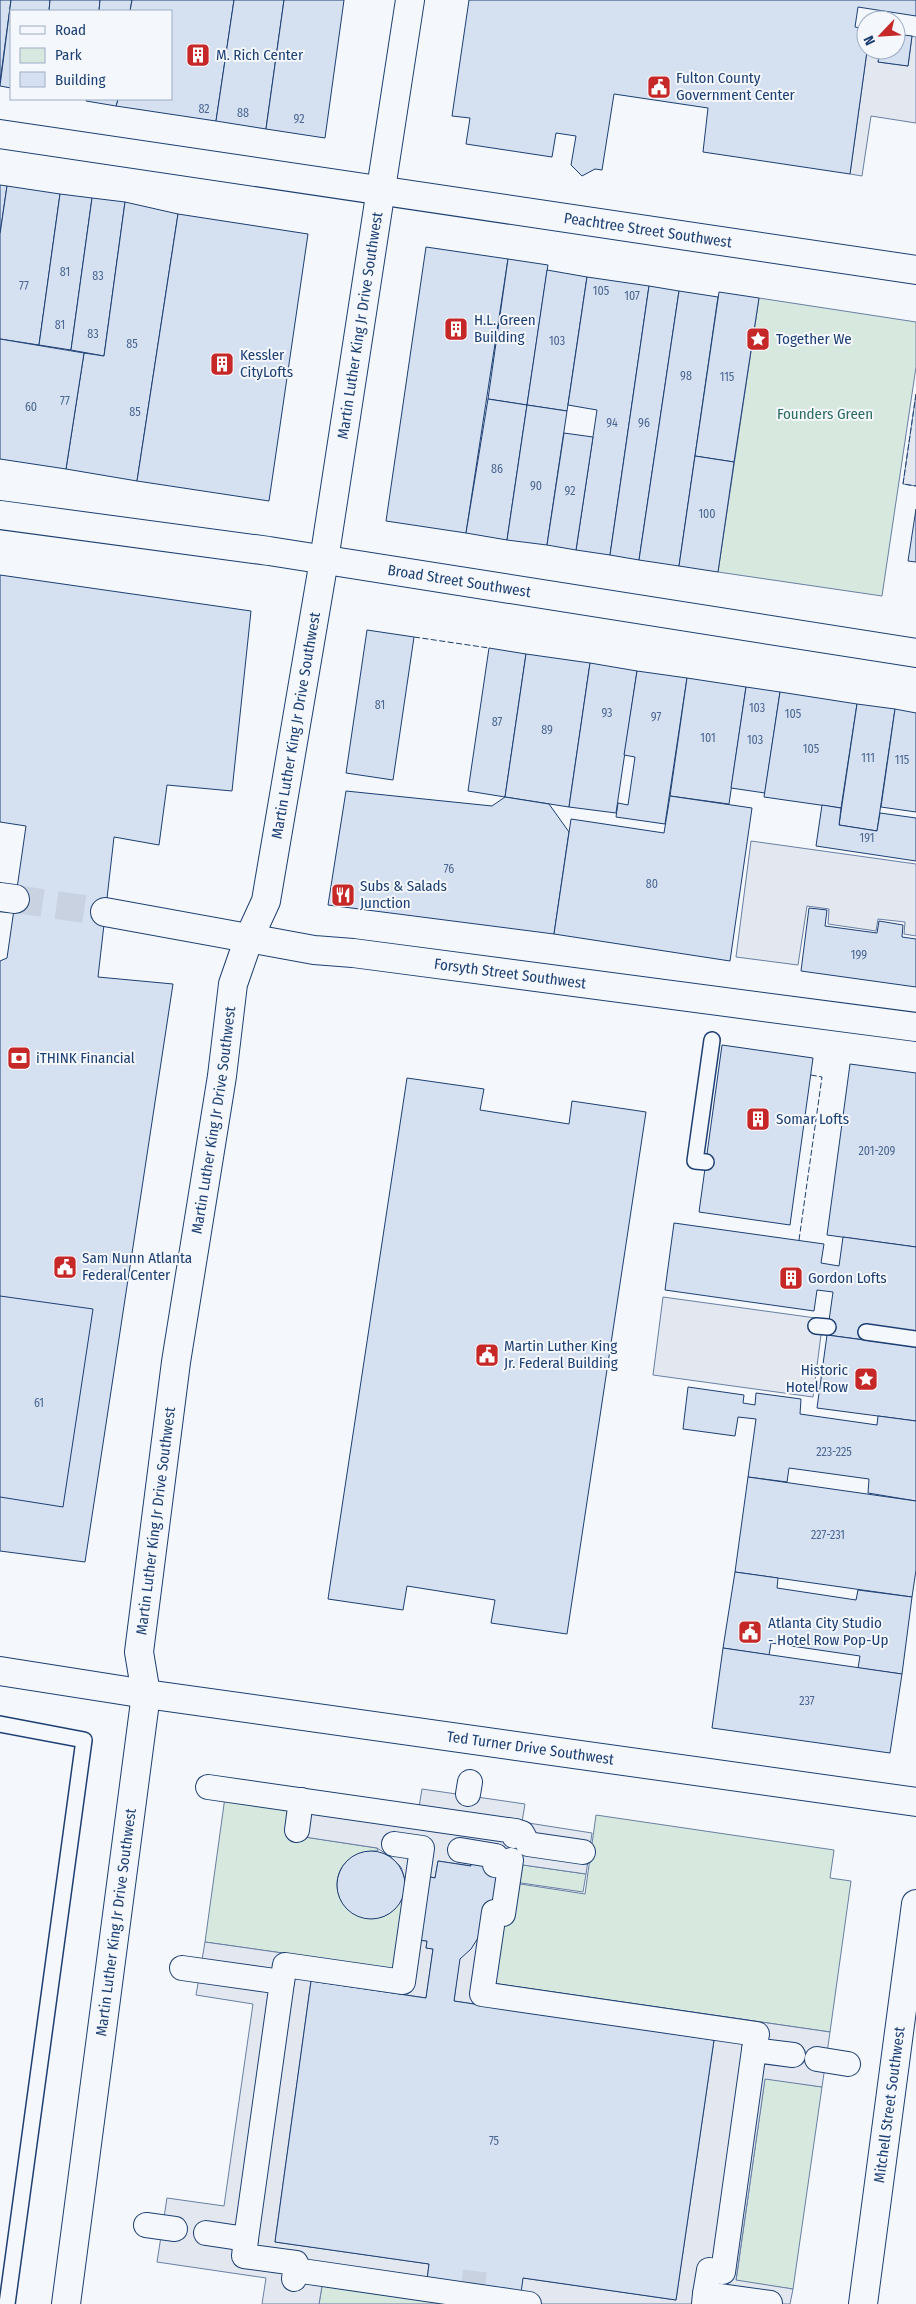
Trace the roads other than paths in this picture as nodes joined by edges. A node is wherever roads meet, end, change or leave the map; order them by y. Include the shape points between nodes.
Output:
1 (410, 0) edge
2 (0, 134) edge
3 (380, 191) junction
4 (916, 270) edge
5 (0, 515) edge
6 (324, 560) junction
7 (916, 653) edge
8 (105, 912) tunnel mouth
9 (249, 938) junction
10 (916, 1027) edge
11 (712, 1040) dead end
12 (706, 1162) dead end
13 (866, 1332) dead end
14 (916, 1339) edge
15 (0, 1671) edge
16 (146, 1694) junction
17 (0, 1724) edge
18 (208, 1787) dead end
19 (301, 1800) junction
20 (916, 1802) edge
21 (463, 1829) junction
22 (297, 1830) dead end
23 (424, 1833) junction
24 (394, 1844) dead end
25 (583, 1852) dead end
26 (916, 1904) edge
27 (182, 1968) dead end
28 (282, 1982) junction
29 (754, 2050) junction
30 (793, 2055) dead end
31 (817, 2059) dead end
32 (848, 2064) dead end
33 (146, 2225) dead end
34 (175, 2229) dead end
35 (206, 2234) dead end
36 (246, 2239) junction
37 (705, 2299) edge
38 (7, 2304) edge
39 (66, 2304) edge
40 (530, 2304) edge
41 (770, 2304) edge
42 (862, 2304) edge

1 - 3 main road, Martin Luther King Jr Drive Southwest
2 - 3 main road, Peachtree Street Southwest
3 - 4 main road, Peachtree Street Southwest
3 - 6 main road, Martin Luther King Jr Drive Southwest
5 - 6 main road, Broad Street Southwest
6 - 7 main road, Broad Street Southwest
6 - 9 main road, Martin Luther King Jr Drive Southwest via 266,901
8 - 9 main road, Forsyth Street Southwest
9 - 10 main road, Forsyth Street Southwest via 314,950
9 - 16 main road, Martin Luther King Jr Drive Southwest via 233,984 222,1076 176,1362 138,1652
11 - 12 lane via 695,1161
13 - 14 lane
15 - 16 main road, Ted Turner Drive Southwest
16 - 20 main road, Ted Turner Drive Southwest
16 - 39 main road, Martin Luther King Jr Drive Southwest
17 - 38 lane via 84,1740
18 - 19 street
19 - 22 street
19 - 23 street
21 - 23 street
21 - 25 street via 522,1832 528,1844
21 - 29 street via 496,1856 495,1865 510,1864 503,1914 494,1912 482,1994 757,2034
23 - 24 street
23 - 28 street via 403,1982 284,1965
26 - 42 main road, Mitchell Street Southwest
27 - 28 street
28 - 36 street
29 - 30 street
29 - 37 street via 723,2272 709,2270
31 - 32 street
33 - 34 street
35 - 36 street
36 - 40 street via 244,2256 296,2263 294,2275 473,2291
37 - 41 street

